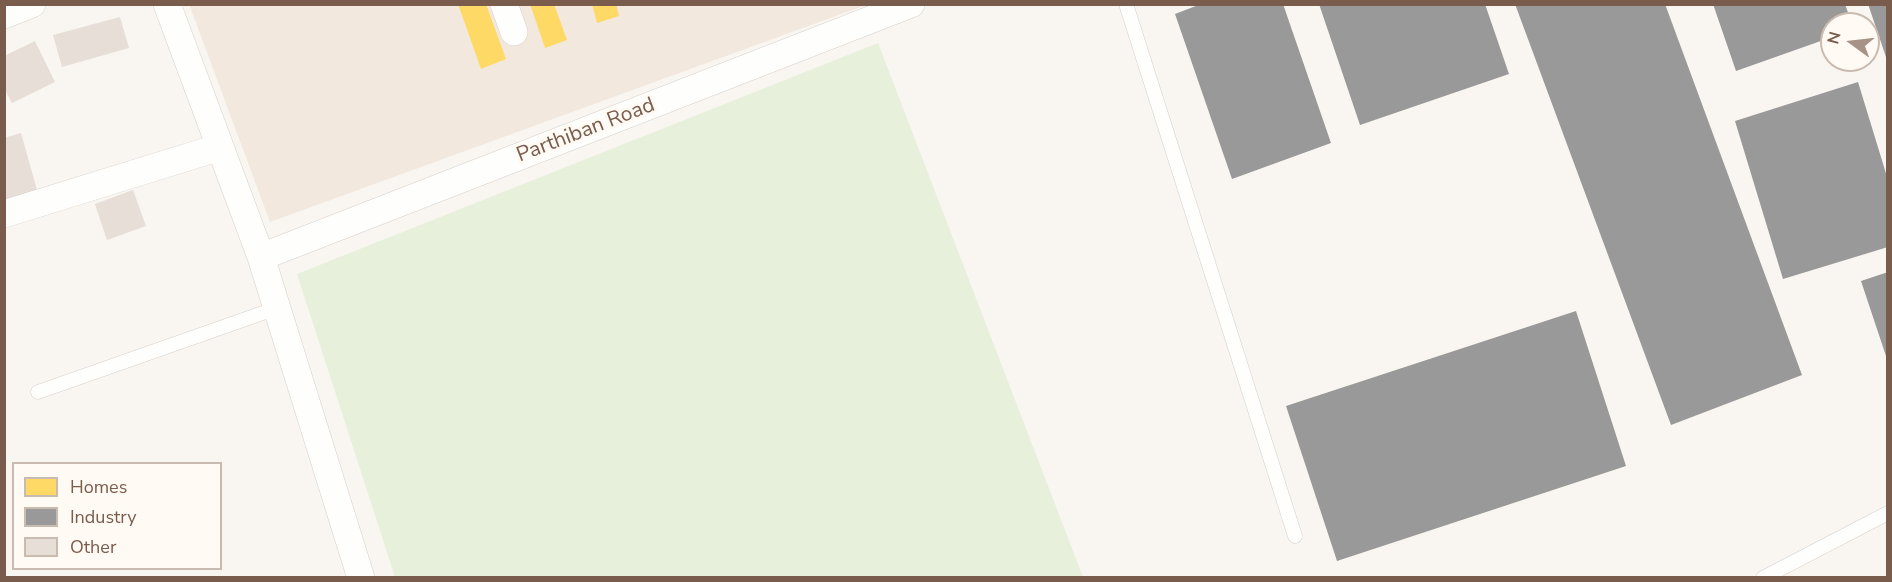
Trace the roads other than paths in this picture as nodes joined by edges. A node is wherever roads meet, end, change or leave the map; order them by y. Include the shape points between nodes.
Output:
1 (32, 4) edge
2 (167, 4) edge
3 (504, 4) edge
4 (911, 4) edge
5 (1126, 4) edge
6 (4, 15) edge
7 (514, 32) dead end
8 (220, 147) junction
9 (4, 214) edge
10 (261, 257) junction
11 (277, 308) junction
12 (38, 392) dead end
13 (1887, 513) edge
14 (1295, 536) dead end
15 (361, 578) edge
16 (1763, 578) edge

1 - 6 street
2 - 8 street
3 - 7 street
4 - 10 street, Parthiban Road
5 - 14 lane
8 - 9 street
8 - 10 street
10 - 11 street
11 - 12 lane
11 - 15 street
13 - 16 lane

